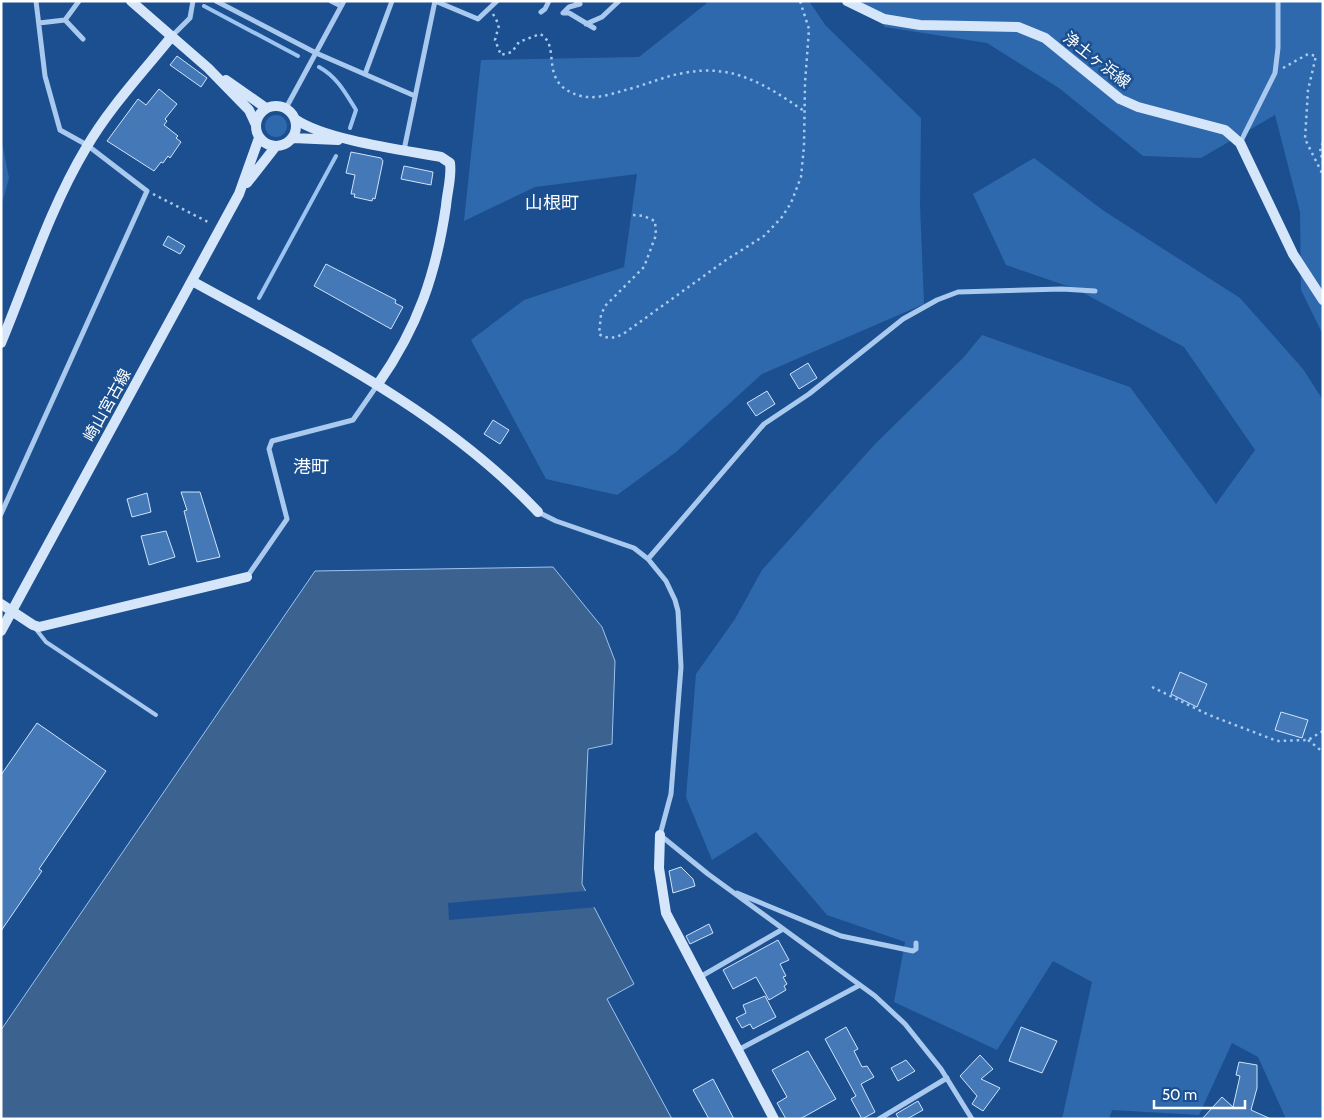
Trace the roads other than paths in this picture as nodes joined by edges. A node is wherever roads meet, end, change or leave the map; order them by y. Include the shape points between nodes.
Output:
1 (36, 1) edge
2 (79, 1) edge
3 (131, 1) edge
4 (192, 1) edge
5 (216, 1) edge
6 (330, 1) edge
7 (392, 1) edge
8 (435, 1) edge
9 (497, 1) edge
10 (549, 1) edge
11 (576, 1) edge
12 (619, 1) edge
13 (847, 1) edge
14 (1278, 1) edge
15 (342, 4) edge
16 (541, 12) dead end
17 (65, 20) junction
18 (39, 23) junction
19 (586, 24) junction
20 (594, 28) dead end
21 (172, 36) junction
22 (83, 39) dead end
23 (316, 53) junction
24 (208, 68) junction
25 (365, 74) junction
26 (414, 96) junction
27 (266, 108) junction
28 (286, 108) junction
29 (295, 119) junction
30 (255, 123) junction
31 (259, 138) junction
32 (293, 138) junction
33 (354, 141) junction
34 (1240, 143) junction
35 (87, 145) junction
36 (276, 146) junction
37 (404, 150) junction
38 (239, 194) junction
39 (192, 282) junction
40 (1095, 292) dead end
41 (1323, 300) edge
42 (1, 343) edge
43 (378, 384) junction
44 (538, 512) joint
45 (1, 514) edge
46 (648, 559) junction
47 (247, 577) joint
48 (1, 604) edge
49 (11, 611) junction
50 (33, 625) junction
51 (1, 631) edge
52 (156, 715) dead end
53 (660, 835) junction
54 (730, 890) junction
55 (783, 929) junction
56 (916, 943) dead end
57 (700, 977) junction
58 (860, 984) junction
59 (738, 1050) junction
60 (947, 1078) junction
61 (774, 1119) edge
62 (879, 1119) edge
63 (972, 1119) edge

1 - 18 street
2 - 17 street
3 - 21 street
4 - 21 street via 190,18
5 - 23 street
6 - 15 street
7 - 25 street
8 - 9 street via 478,18
8 - 26 street
10 - 16 street
11 - 19 street via 580,4 563,12
12 - 19 street via 602,17
13 - 34 street, 浄土ヶ浜線 via 884,19 920,25 1018,28 1045,38 1120,99 1138,107 1225,130
14 - 34 street via 1276,73
15 - 23 street
17 - 18 street
17 - 22 street
18 - 35 street via 45,76 60,130
19 - 20 street
21 - 24 street
21 - 35 street
23 - 25 street
23 - 28 street
24 - 27 street
24 - 30 street via 249,110
25 - 26 street
26 - 37 street
27 - 28 street
27 - 30 street
28 - 29 street
29 - 32 street
29 - 33 street
30 - 31 street
31 - 36 street
31 - 38 street, 崎山宮古線
32 - 33 street
32 - 36 street, 崎山宮古線
33 - 37 street
34 - 41 street, 浄土ヶ浜線 via 1293,254
35 - 42 street via 55,209
35 - 45 street via 147,191
36 - 38 street, 崎山宮古線
37 - 43 street via 446,159 451,168 434,272 407,340
38 - 39 street, 崎山宮古線
39 - 43 street
39 - 49 street, 崎山宮古線
40 - 46 street via 1062,289 958,292 903,319 809,394 764,424
43 - 44 street via 502,477
43 - 47 street via 353,420 272,441 269,449 287,519
44 - 46 street via 634,548
46 - 53 street via 666,581 675,600 680,648 671,794
47 - 50 street via 40,627
48 - 49 street
49 - 50 street
49 - 51 street, 崎山宮古線
50 - 52 lane via 46,642
53 - 54 street
53 - 57 street via 659,868 666,913
54 - 55 street
54 - 56 street via 841,936 913,951
55 - 57 street
55 - 58 street
57 - 59 street
58 - 59 street
58 - 60 street via 905,1024
59 - 61 street
60 - 62 street
60 - 63 street

